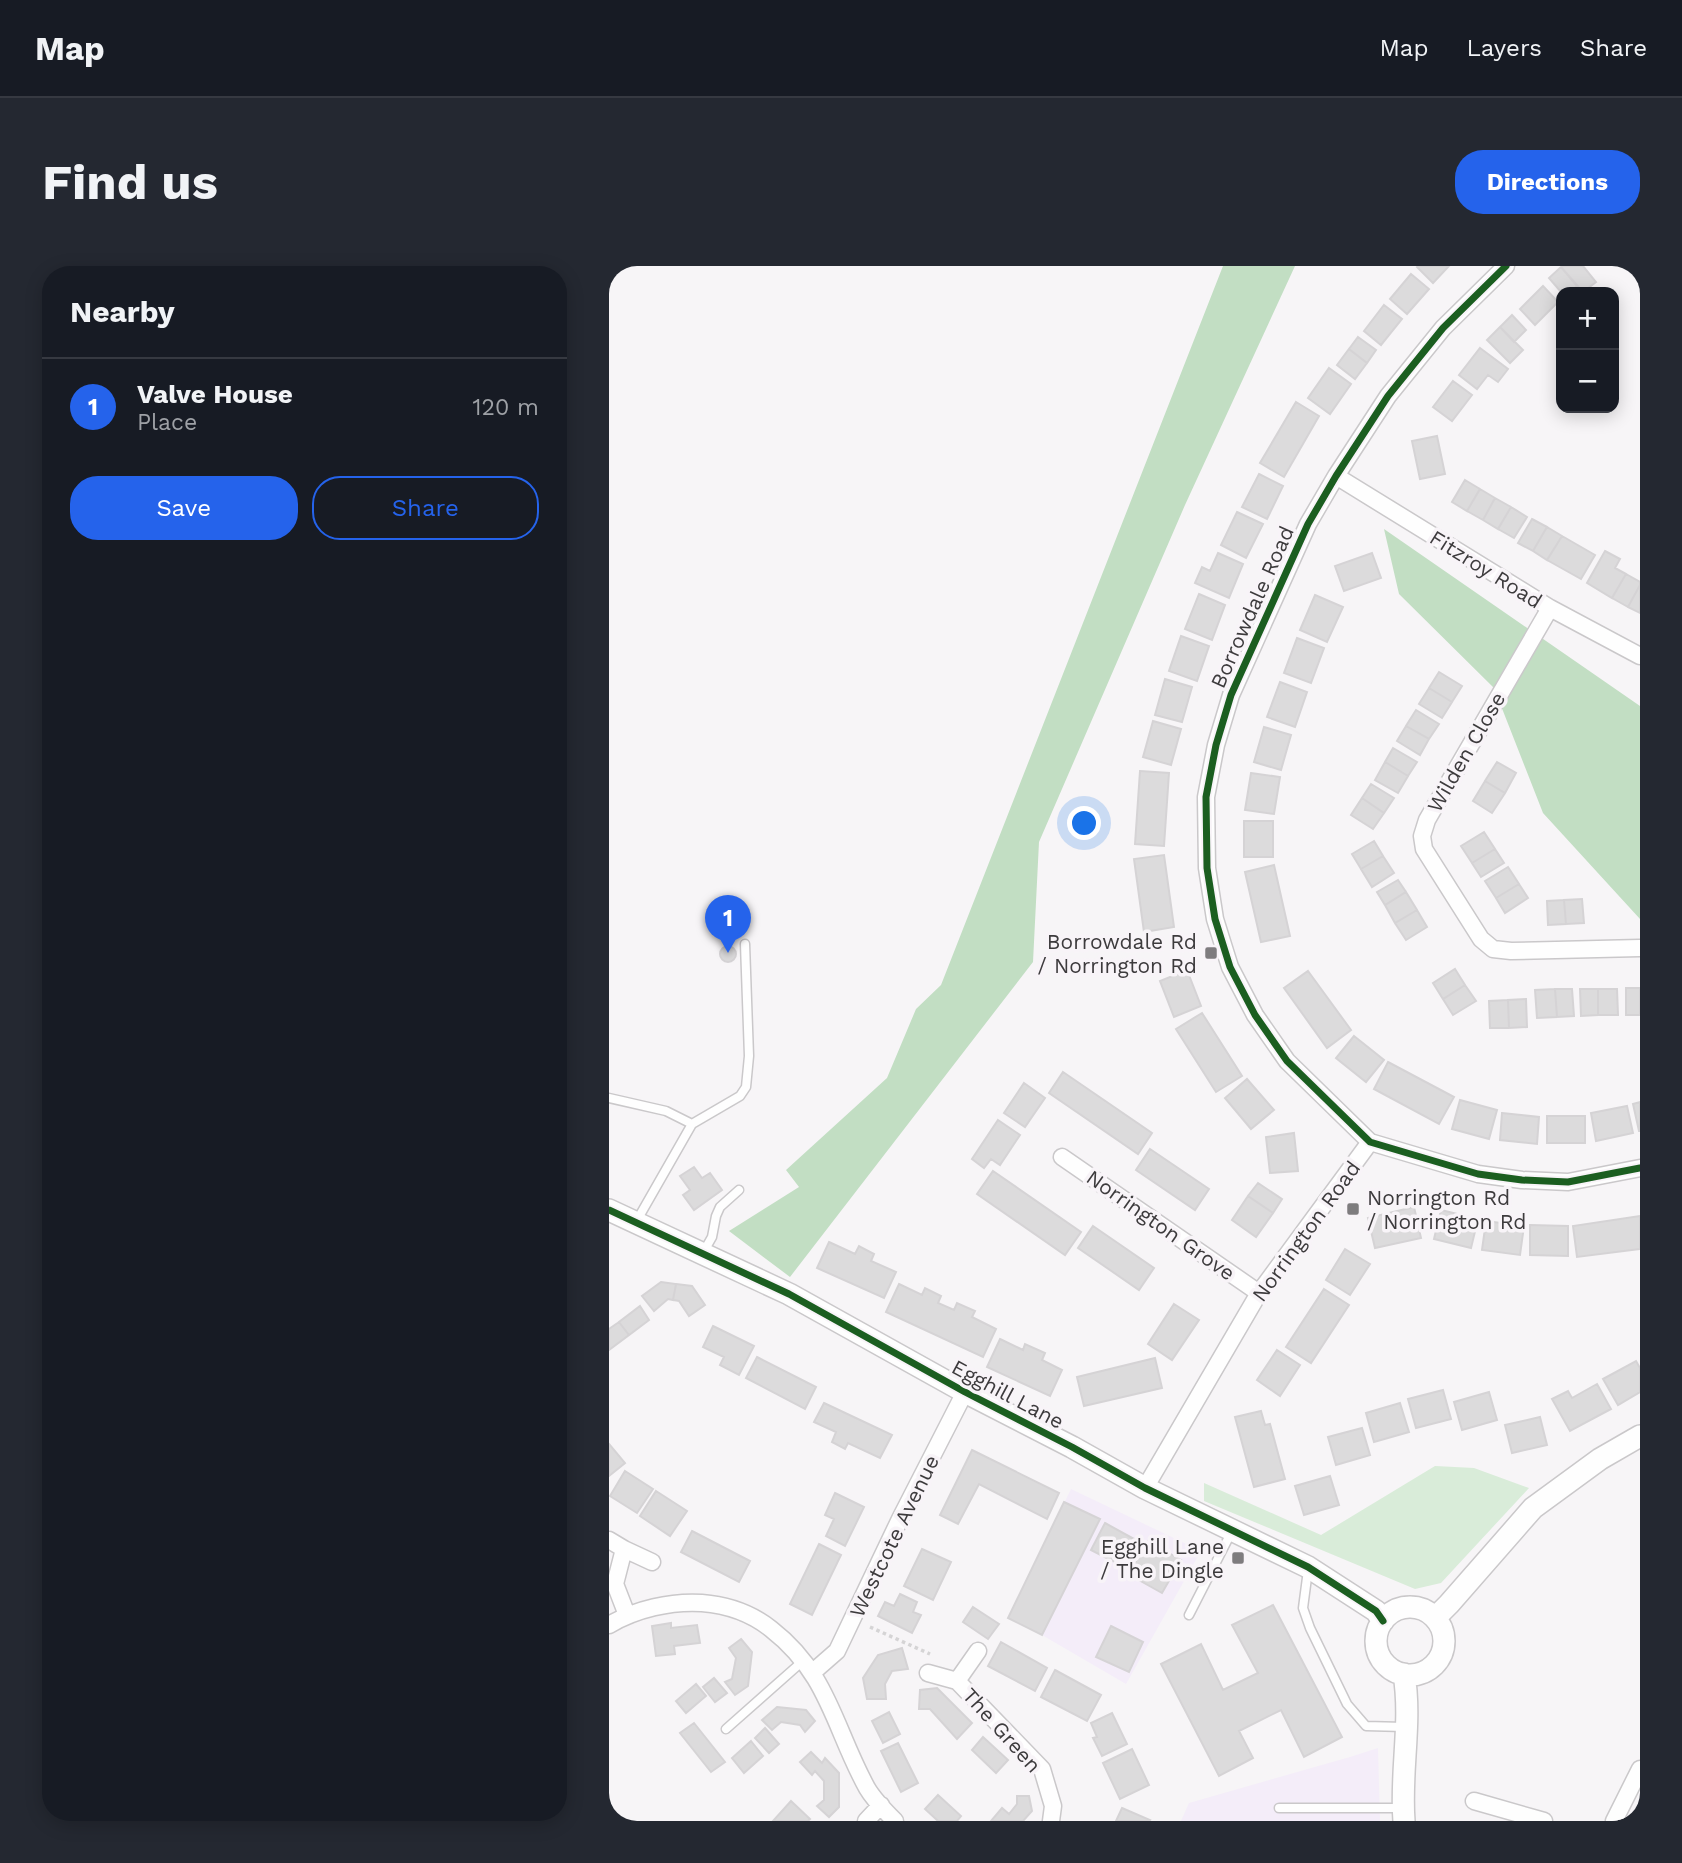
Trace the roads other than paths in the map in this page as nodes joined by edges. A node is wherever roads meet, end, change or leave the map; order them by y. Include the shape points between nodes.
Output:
1 (1506, 266) edge
2 (1336, 476) junction
3 (1550, 608) junction
4 (1640, 656) edge
5 (745, 944) dead end
6 (1640, 948) edge
7 (609, 1098) edge
8 (692, 1124) junction
9 (1370, 1142) junction
10 (1062, 1157) dead end
11 (1640, 1168) edge
12 (739, 1190) dead end
13 (609, 1210) edge
14 (636, 1222) junction
15 (703, 1254) junction
16 (1259, 1293) junction
17 (965, 1392) junction
18 (1640, 1436) edge
19 (1145, 1488) junction
20 (1233, 1530) junction
21 (609, 1540) edge
22 (624, 1549) junction
23 (652, 1562) dead end
24 (1308, 1567) junction
25 (627, 1615) junction
26 (1189, 1615) dead end
27 (1435, 1618) junction
28 (1383, 1621) junction
29 (609, 1625) edge
30 (978, 1651) dead end
31 (808, 1666) junction
32 (928, 1673) road end
33 (1404, 1674) junction
34 (957, 1681) junction
35 (1407, 1727) junction
36 (726, 1729) dead end
37 (1640, 1771) edge
38 (1475, 1801) dead end
39 (881, 1805) junction
40 (1279, 1808) dead end
41 (1404, 1814) edge
42 (866, 1821) edge
43 (895, 1821) edge
44 (1051, 1821) edge
45 (1544, 1821) edge
46 (1614, 1821) edge

1 - 2 street, Borrowdale Road via 1443,328 1388,396
2 - 3 street, Fitzroy Road
2 - 9 street, Borrowdale Road via 1308,524 1231,695 1206,797 1207,868 1215,919 1230,967 1255,1015 1287,1061
3 - 4 street, Fitzroy Road
3 - 6 street, Wilden Close via 1427,820 1424,849 1481,939 1493,949
5 - 8 lane via 749,1056 745,1087 740,1096
7 - 8 lane via 666,1111
8 - 14 lane
9 - 11 street, Norrington Road via 1478,1174 1522,1180 1567,1182
9 - 16 street, Norrington Road
10 - 16 street, Norrington Grove
12 - 15 lane via 720,1207
13 - 14 street, Egghill Lane
14 - 15 street, Egghill Lane
15 - 17 street, Egghill Lane via 789,1294
16 - 19 street, Norrington Road
17 - 19 street, Egghill Lane
17 - 31 street, Westcote Avenue via 837,1651
18 - 27 street via 1533,1508
19 - 20 street, Egghill Lane
20 - 24 street, Egghill Lane
20 - 26 lane
21 - 22 street
22 - 23 street
22 - 25 street via 615,1584
24 - 28 street, Egghill Lane via 1376,1611
24 - 35 lane via 1303,1608 1347,1704 1366,1726
25 - 29 street
25 - 31 street via 691,1603 720,1605 759,1619
27 - 28 street via 1414,1607 1402,1608
27 - 33 street via 1444,1637 1440,1657 1425,1672
28 - 33 street via 1376,1643 1379,1654 1394,1671
30 - 34 street, The Green
31 - 36 lane
31 - 39 street via 869,1790
32 - 34 street, The Green
33 - 35 street
34 - 44 street, The Green via 1042,1769 1053,1806
35 - 41 street
37 - 46 street
38 - 45 street
39 - 42 street
39 - 43 street
40 - 41 lane

